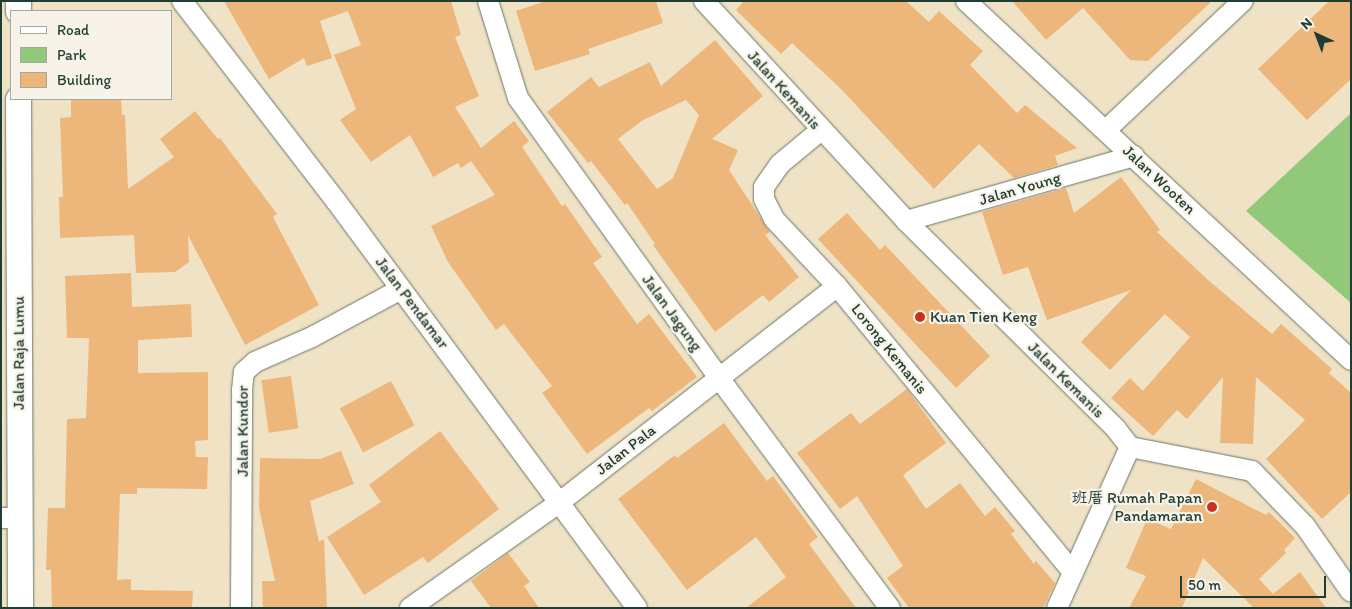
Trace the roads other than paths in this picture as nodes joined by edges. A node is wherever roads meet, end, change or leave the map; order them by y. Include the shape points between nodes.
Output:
1 (182, 1) edge
2 (488, 1) edge
3 (704, 1) edge
4 (966, 1) edge
5 (1243, 1) edge
6 (18, 100) edge
7 (821, 130) junction
8 (1106, 130) junction
9 (1134, 156) junction
10 (906, 221) junction
11 (837, 286) junction
12 (401, 289) junction
13 (1351, 360) edge
14 (719, 378) junction
15 (1130, 448) junction
16 (560, 502) junction
17 (11, 518) edge
18 (1073, 572) junction
19 (1351, 592) edge
20 (20, 608) edge
21 (241, 608) edge
22 (410, 608) edge
23 (637, 608) edge
24 (890, 608) edge
25 (1057, 608) edge

1 - 12 street, Jalan Pendamar
2 - 14 street, Jalan Jagung via 518,98
3 - 7 street, Jalan Kemanis
4 - 8 street, Jalan Wooten
5 - 8 street
6 - 17 street, Jalan Raja Lumu
7 - 10 street, Jalan Kemanis
7 - 11 street, Lorong Kemanis via 780,164 764,187 764,199 774,218
8 - 9 street, Jalan Wooten
9 - 10 street, Jalan Young
9 - 13 street, Jalan Wooten
10 - 15 street, Jalan Kemanis via 1116,429
11 - 14 street, Jalan Pala
11 - 18 street, Lorong Kemanis
12 - 16 street, Jalan Pendamar
12 - 21 street, Jalan Kundor via 255,362 244,372
14 - 16 street, Jalan Pala
14 - 24 street, Jalan Jagung
15 - 18 street
15 - 19 street via 1252,471 1305,526
16 - 22 street, Jalan Pala
16 - 23 street, Jalan Pendamar
17 - 20 street, Jalan Raja Lumu
18 - 25 street

